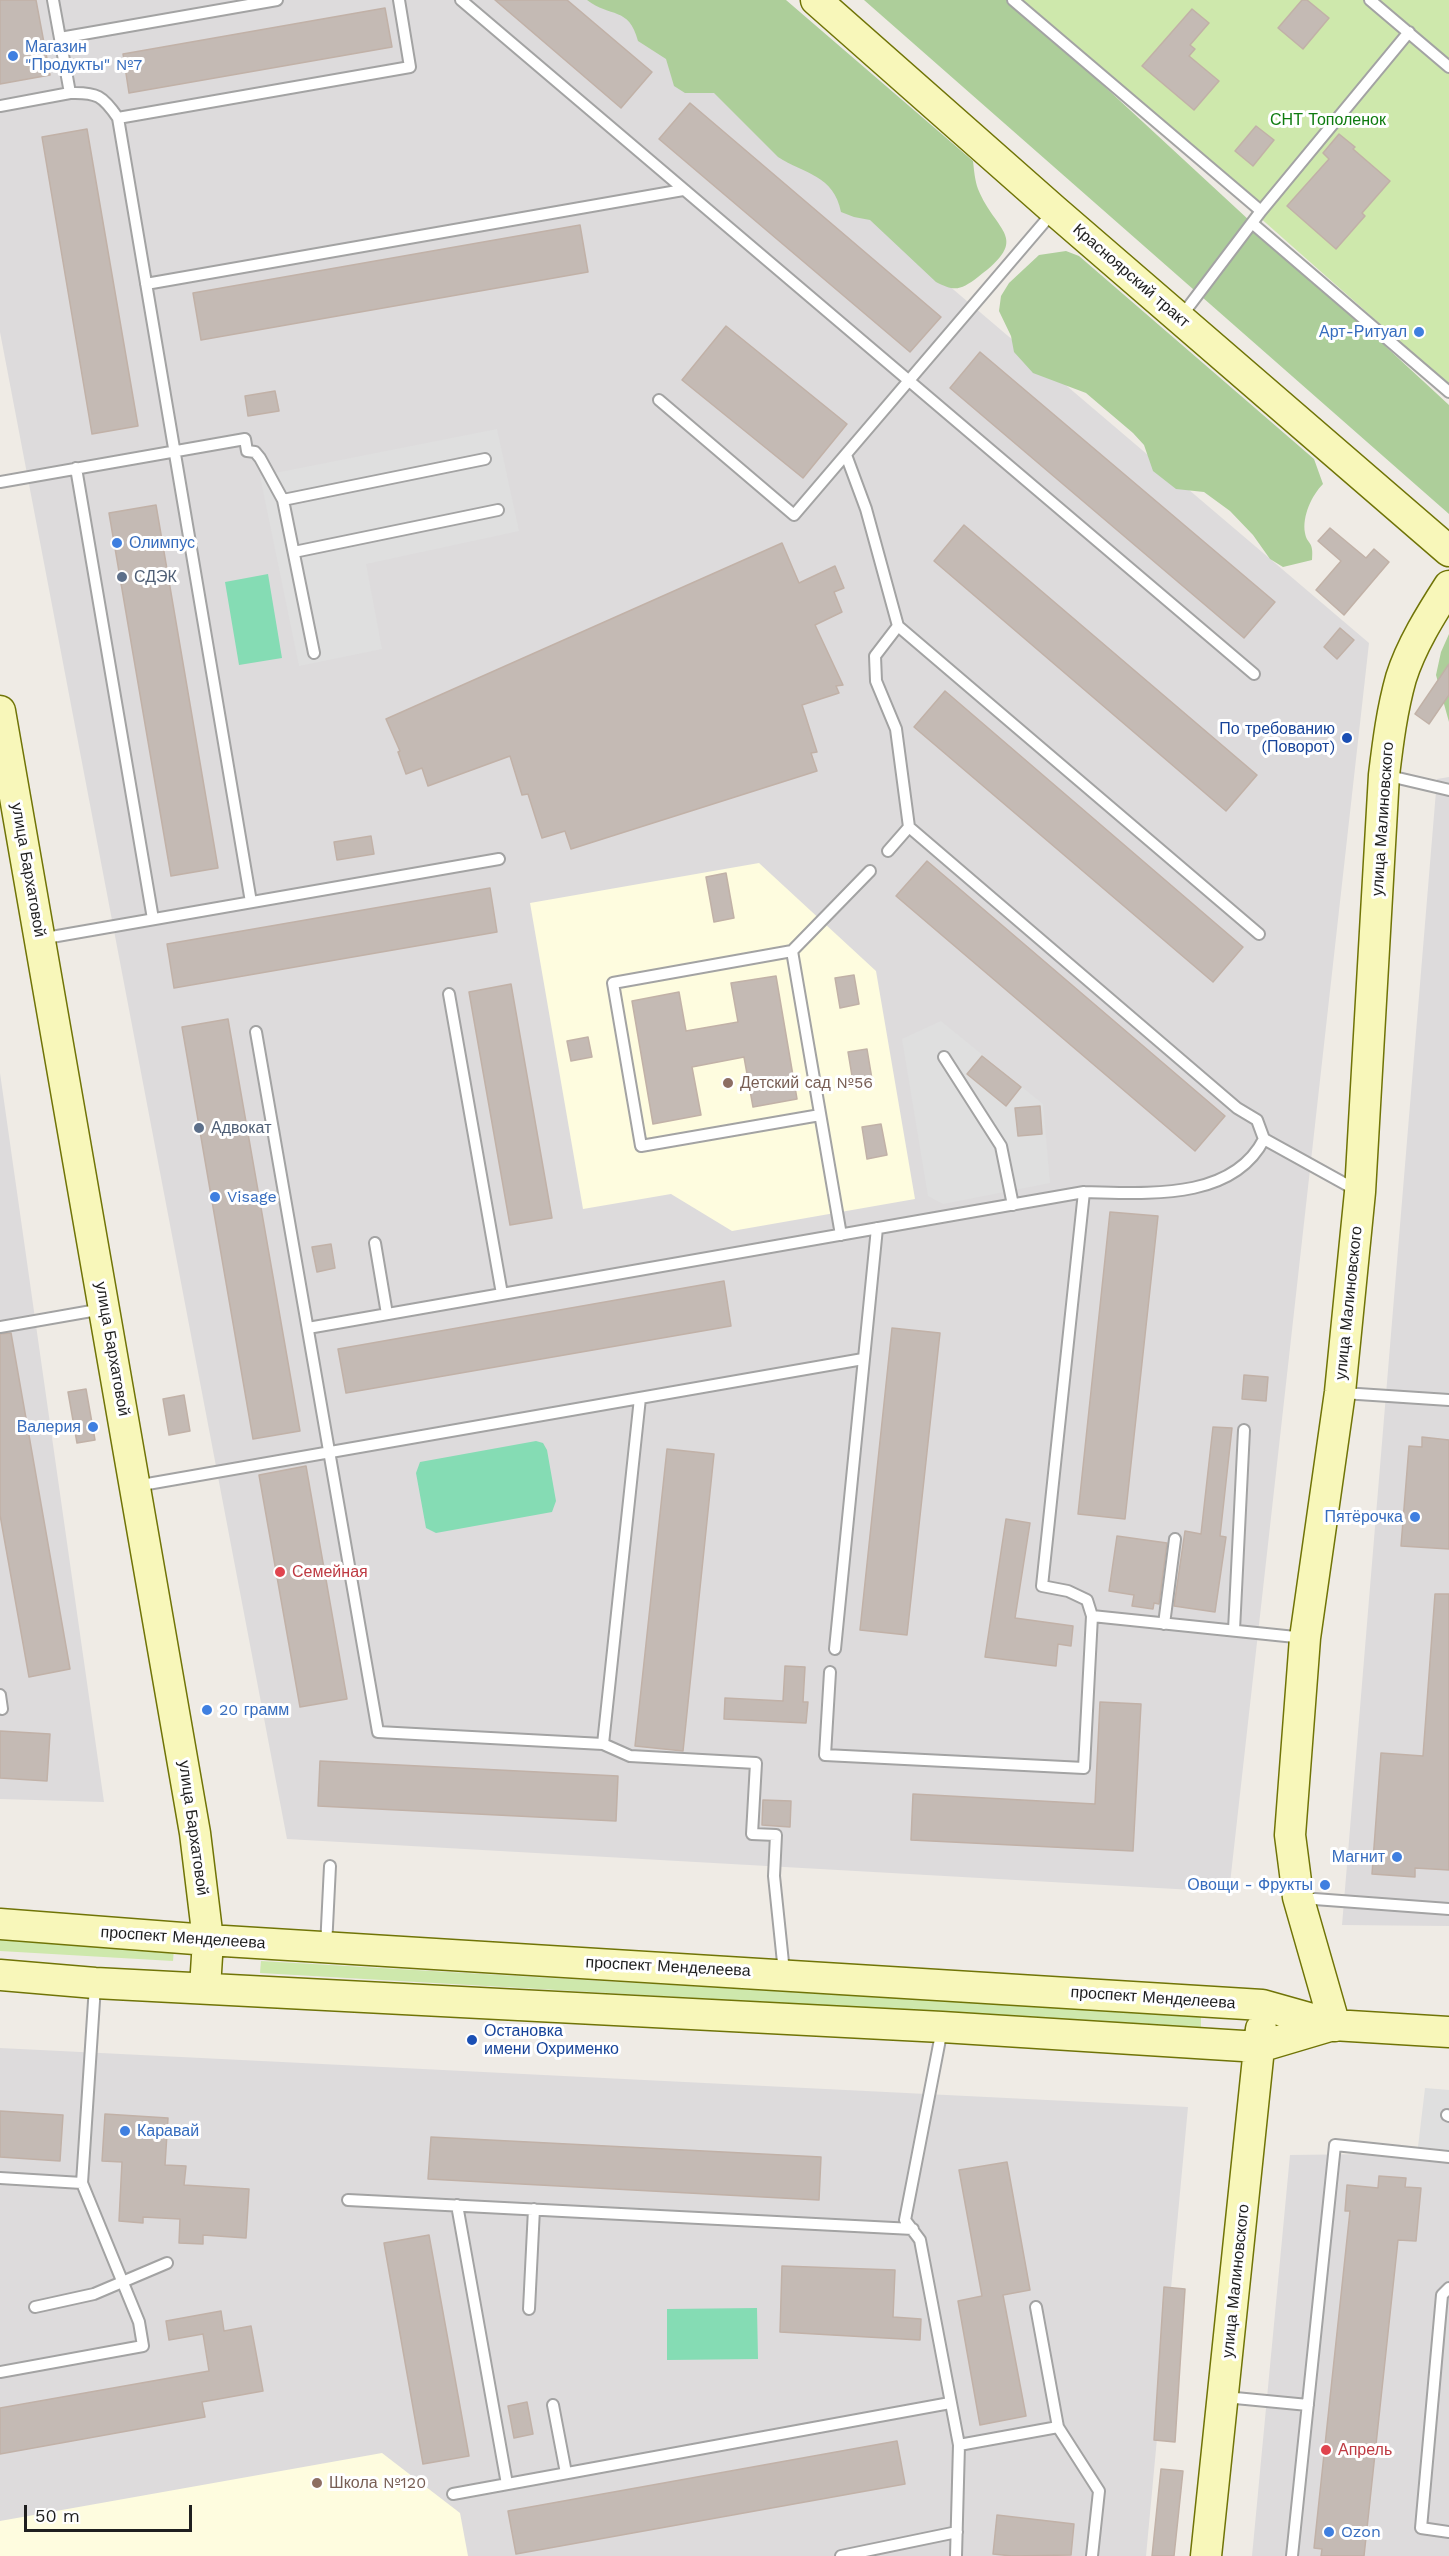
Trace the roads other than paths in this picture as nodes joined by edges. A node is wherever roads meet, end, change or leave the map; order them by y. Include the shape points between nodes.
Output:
1 (53, 0) edge
2 (277, 0) edge
3 (399, 0) edge
4 (460, 0) edge
5 (816, 0) edge
6 (1014, 0) edge
7 (1370, 0) edge
8 (1409, 32) junction
9 (60, 38) junction
10 (1449, 67) edge
11 (70, 93) junction
12 (0, 106) edge
13 (118, 118) junction
14 (683, 190) junction
15 (1054, 210) junction
16 (1261, 211) junction
17 (1252, 223) junction
18 (146, 284) junction
19 (1180, 318) junction
20 (909, 381) junction
21 (1449, 392) edge
22 (659, 400) dead end
23 (174, 451) junction
24 (846, 455) junction
25 (485, 459) dead end
26 (76, 468) junction
27 (0, 482) edge
28 (283, 500) junction
29 (498, 510) dead end
30 (1449, 551) edge
31 (294, 552) junction
32 (1449, 586) edge
33 (898, 626) junction
34 (314, 653) dead end
35 (1254, 674) dead end
36 (0, 711) edge
37 (1384, 775) junction
38 (1449, 790) edge
39 (909, 827) junction
40 (888, 851) dead end
41 (499, 859) dead end
42 (870, 871) dead end
43 (251, 902) junction
44 (153, 919) junction
45 (1259, 934) dead end
46 (40, 939) junction
47 (792, 951) junction
48 (448, 994) dead end
49 (256, 1032) dead end
50 (944, 1057) dead end
51 (820, 1115) junction
52 (1264, 1138) junction
53 (1084, 1192) junction
54 (1360, 1192) junction
55 (1013, 1205) junction
56 (877, 1228) junction
57 (841, 1234) junction
58 (375, 1243) dead end
59 (502, 1294) junction
60 (104, 1309) junction
61 (387, 1314) junction
62 (0, 1327) edge
63 (308, 1328) junction
64 (863, 1359) junction
65 (1340, 1392) junction
66 (640, 1398) junction
67 (1449, 1400) edge
68 (1244, 1430) dead end
69 (329, 1452) junction
70 (136, 1486) junction
71 (1175, 1539) dead end
72 (1092, 1616) junction
73 (1164, 1624) junction
74 (1234, 1630) junction
75 (1305, 1638) junction
76 (835, 1649) dead end
77 (830, 1672) dead end
78 (0, 1695) edge
79 (0, 1708) edge
80 (603, 1744) junction
81 (330, 1866) dead end
82 (1298, 1897) junction
83 (1449, 1909) edge
84 (0, 1924) edge
85 (208, 1940) junction
86 (326, 1947) junction
87 (784, 1974) junction
88 (0, 1975) edge
89 (95, 1983) junction
90 (205, 1988) junction
91 (1262, 2005) junction
92 (1334, 2026) junction
93 (942, 2027) junction
94 (1449, 2032) edge
95 (1259, 2047) junction
96 (1449, 2157) edge
97 (0, 2178) edge
98 (82, 2183) junction
99 (348, 2200) dead end
100 (457, 2205) junction
101 (534, 2209) junction
102 (913, 2229) junction
103 (167, 2264) dead end
104 (123, 2282) junction
105 (1449, 2288) edge
106 (35, 2307) dead end
107 (1036, 2307) dead end
108 (529, 2309) dead end
109 (0, 2372) edge
110 (1224, 2396) junction
111 (950, 2403) junction
112 (553, 2404) dead end
113 (1308, 2405) junction
114 (1058, 2427) junction
115 (959, 2445) junction
116 (566, 2473) junction
117 (507, 2484) junction
118 (453, 2494) dead end
119 (957, 2532) junction
120 (1449, 2532) edge
121 (841, 2556) edge
122 (956, 2556) edge
123 (1092, 2556) edge
124 (1206, 2556) edge
125 (1292, 2556) edge

1 - 9 lane
2 - 9 lane
3 - 13 lane via 410,67
4 - 14 lane
5 - 15 main road, Красноярский тракт
6 - 16 lane
7 - 8 lane
8 - 10 lane
8 - 16 lane
9 - 11 lane
11 - 12 lane
11 - 13 lane via 91,93 106,102
13 - 18 lane
14 - 18 lane
14 - 20 lane
15 - 19 main road, Красноярский тракт
15 - 20 lane
16 - 17 lane
17 - 19 lane
17 - 21 lane
18 - 23 lane
19 - 30 main road, Красноярский тракт
20 - 24 lane
20 - 35 lane
22 - 24 lane via 794,515
23 - 26 lane
23 - 28 lane via 244,439 247,451 260,458
23 - 43 lane
24 - 33 lane via 866,509
25 - 28 lane
26 - 27 lane
26 - 44 lane
28 - 31 lane
29 - 31 lane
31 - 34 lane
32 - 37 main road, улица Малиновского via 1402,675
33 - 39 lane via 875,656 876,681 896,729
33 - 45 lane
36 - 46 main road, улица Бархатовой via 14,821
37 - 38 lane
37 - 54 main road, улица Малиновского
39 - 40 lane
39 - 52 lane via 1237,1108 1257,1120
41 - 43 lane
42 - 47 lane
43 - 44 lane
44 - 46 lane
46 - 60 main road, улица Бархатовой
47 - 51 lane
47 - 51 lane via 613,982 641,1146
48 - 59 lane
49 - 63 lane
50 - 55 lane via 1001,1146
51 - 57 lane
52 - 53 lane via 1257,1152 1237,1170 1206,1185 1162,1193
52 - 54 lane
53 - 55 lane
53 - 72 lane via 1042,1586 1087,1600
54 - 65 main road, улица Малиновского
55 - 56 lane
56 - 57 lane
56 - 64 lane
57 - 59 lane
58 - 61 lane
59 - 61 lane
60 - 62 lane
60 - 70 main road, улица Бархатовой
61 - 63 lane
63 - 69 lane
64 - 66 lane
64 - 76 lane
65 - 67 lane
65 - 75 main road, улица Малиновского
66 - 69 lane
66 - 80 lane
68 - 74 lane
69 - 70 lane
69 - 80 lane via 378,1732
70 - 85 main road, улица Бархатовой via 195,1833
71 - 73 lane
72 - 73 lane
72 - 77 lane via 1084,1768 825,1755
73 - 74 lane
74 - 75 lane
75 - 82 main road, улица Малиновского via 1290,1836
78 - 79 lane
80 - 87 lane via 630,1756 756,1762 752,1834 776,1835 774,1876
81 - 86 lane
82 - 83 lane
82 - 92 main road, улица Малиновского
84 - 85 main road, проспект Менделеева
85 - 86 main road, проспект Менделеева
85 - 90 main road, улица Бархатовой
86 - 87 main road, проспект Менделеева
87 - 91 main road, проспект Менделеева
88 - 89 main road, проспект Менделеева
89 - 90 main road, проспект Менделеева
89 - 98 lane
90 - 93 main road, проспект Менделеева
91 - 92 main road, проспект Менделеева
91 - 95 main road, улица Малиновского
92 - 94 main road, проспект Менделеева
92 - 95 main road, проспект Менделеева
93 - 95 main road, проспект Менделеева
93 - 102 lane via 905,2220
95 - 110 main road, улица Малиновского
96 - 113 lane via 1335,2145
97 - 98 lane
98 - 104 lane
99 - 100 lane
100 - 101 lane
100 - 117 lane
101 - 102 lane
101 - 108 lane
102 - 111 lane via 920,2240
103 - 104 lane
104 - 106 lane via 94,2294
104 - 109 lane via 139,2322 143,2346
105 - 120 lane via 1442,2295 1421,2528
107 - 114 lane
110 - 113 lane
110 - 124 main road, улица Малиновского
111 - 115 lane
111 - 116 lane
112 - 116 lane
113 - 125 lane
114 - 115 lane
114 - 123 lane via 1099,2491
115 - 119 lane
116 - 117 lane
117 - 118 lane
119 - 121 lane
119 - 122 lane

